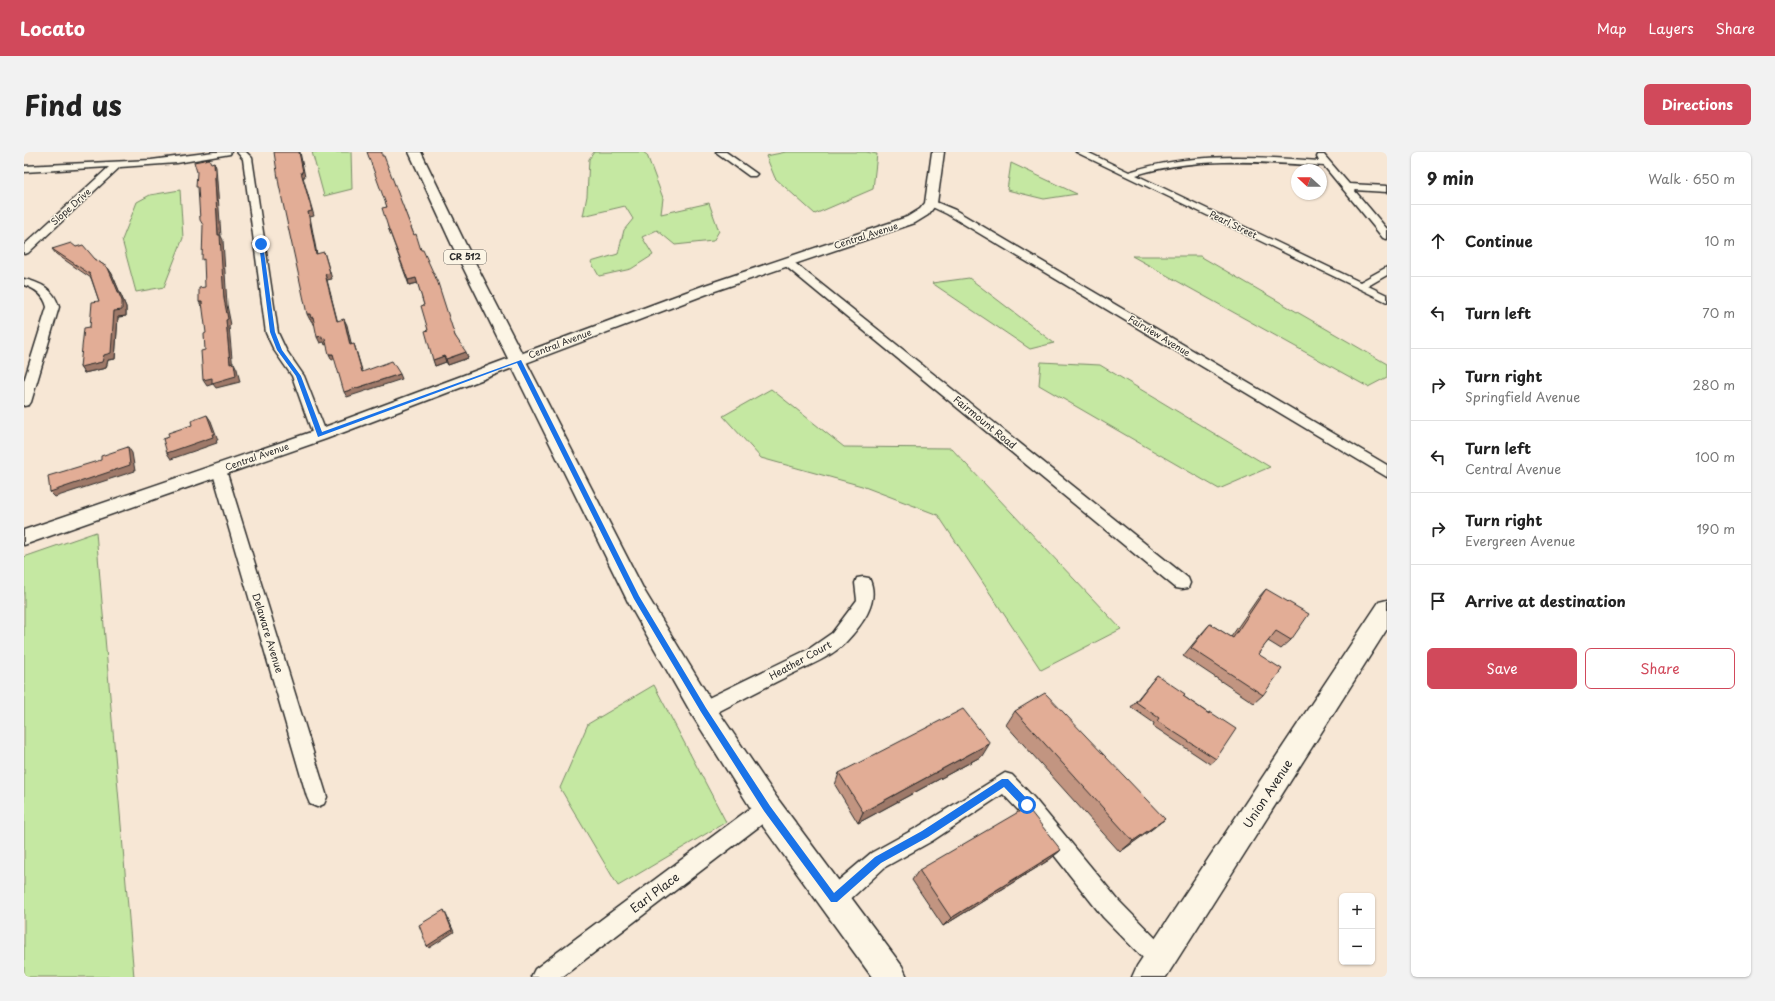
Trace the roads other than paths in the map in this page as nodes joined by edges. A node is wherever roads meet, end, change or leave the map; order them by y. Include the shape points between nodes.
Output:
1 (227, 152) edge
2 (241, 152) edge
3 (415, 152) edge
4 (720, 152) edge
5 (938, 152) edge
6 (1080, 152) edge
7 (1315, 152) edge
8 (71, 157) dead end
9 (118, 164) junction
10 (1328, 164) junction
11 (62, 166) junction
12 (24, 169) edge
13 (752, 174) dead end
14 (1128, 175) junction
15 (1347, 187) junction
16 (1387, 189) edge
17 (930, 203) junction
18 (1387, 236) edge
19 (24, 250) edge
20 (788, 262) junction
21 (1387, 270) edge
22 (24, 282) edge
23 (1360, 286) junction
24 (1387, 299) edge
25 (519, 361) junction
26 (24, 402) edge
27 (320, 435) junction
28 (219, 470) junction
29 (1387, 472) edge
30 (24, 538) edge
31 (863, 583) dead end
32 (1182, 583) dead end
33 (1387, 609) edge
34 (703, 710) junction
35 (317, 797) dead end
36 (767, 808) junction
37 (834, 899) junction
38 (1154, 968) edge
39 (543, 977) edge
40 (891, 977) edge

1 - 9 street via 177,162
2 - 27 street via 247,158 272,332 280,350 298,376
3 - 25 main road, CR 512 via 458,243
4 - 13 street
5 - 17 street
6 - 14 street, Pearl Street
7 - 10 street
8 - 11 street
9 - 11 street
9 - 19 street, Slope Drive
10 - 14 street via 1197,157 1154,163
10 - 15 street
11 - 12 street
14 - 23 street, Pearl Street
15 - 16 street
15 - 18 street
17 - 20 street, Central Avenue via 924,212 911,220
17 - 29 street, Fairview Avenue via 951,212
20 - 25 street, Central Avenue via 710,288
20 - 32 street, Fairmount Road
21 - 23 street
22 - 26 street via 42,288 51,299 53,307
23 - 24 street, Pearl Street
25 - 27 street, Central Avenue
25 - 34 main road, CR 512 via 637,598
27 - 28 street, Central Avenue
28 - 30 street, Central Avenue
28 - 35 street, Delaware Avenue
31 - 34 street, Heather Court via 865,601 838,638 802,661
33 - 38 main road, Union Avenue
34 - 36 main road, CR 512
36 - 37 main road, CR 512
36 - 39 street, Earl Place
37 - 38 street via 878,860 925,834 1005,782 1027,805 1111,909
37 - 40 main road, CR 512

